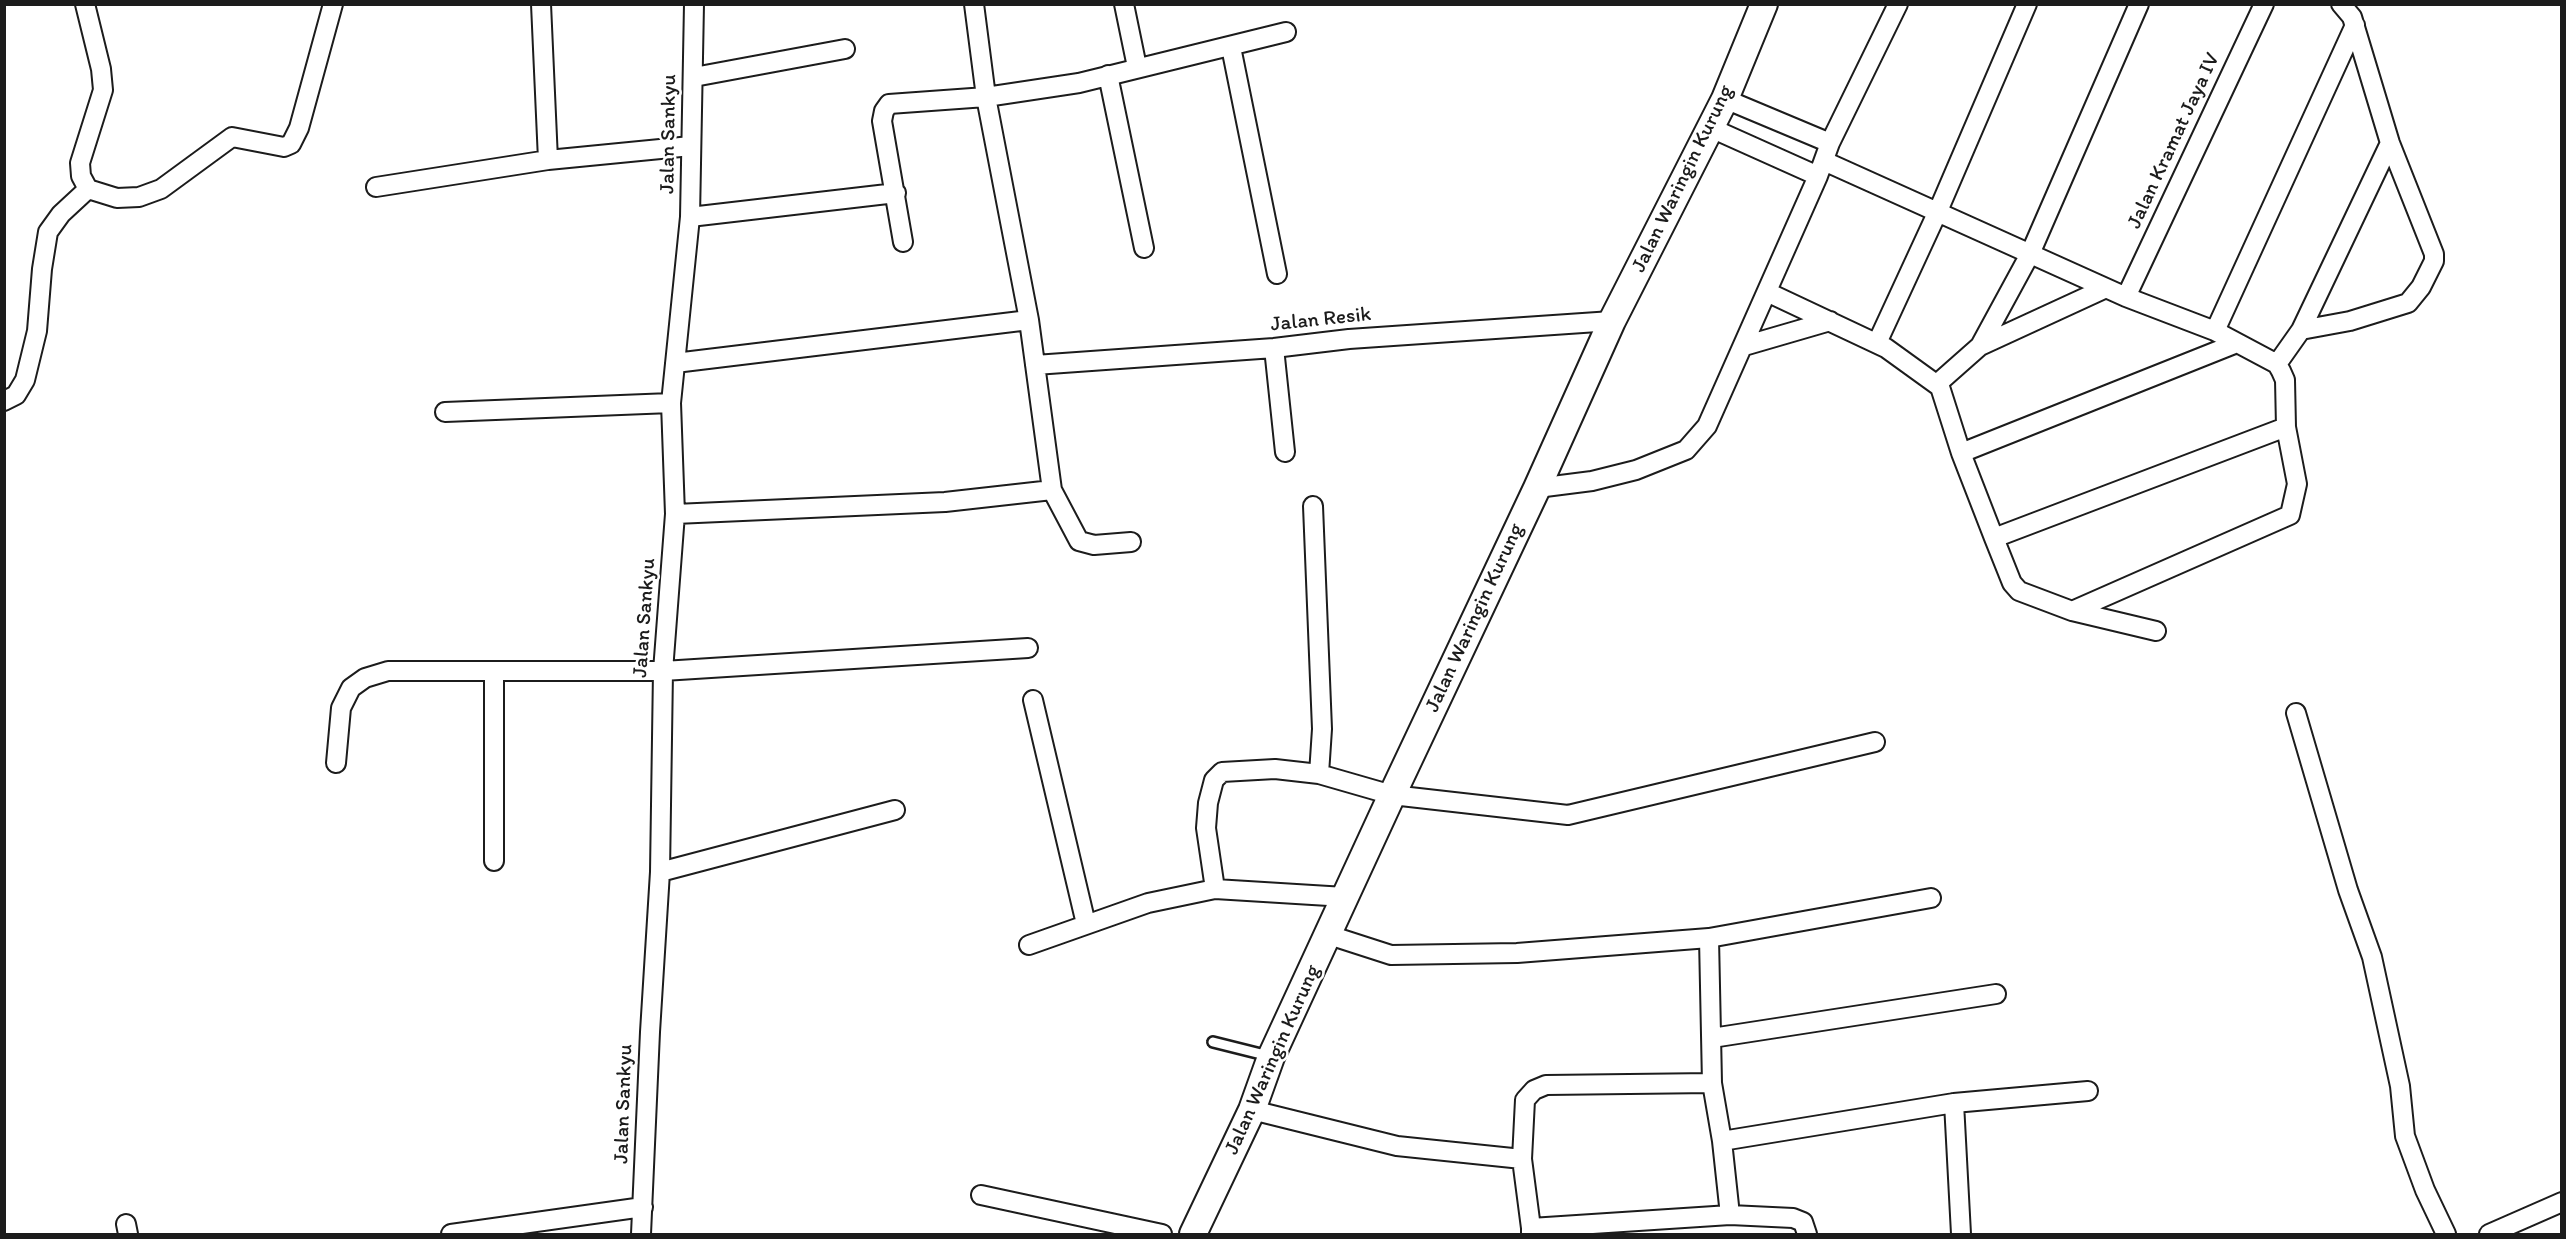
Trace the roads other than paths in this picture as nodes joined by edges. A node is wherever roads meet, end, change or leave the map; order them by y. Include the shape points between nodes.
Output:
1 (85, 4) edge
2 (333, 4) edge
3 (541, 4) edge
4 (694, 4) edge
5 (974, 4) edge
6 (1124, 4) edge
7 (1764, 4) edge
8 (1898, 4) edge
9 (2027, 4) edge
10 (2139, 4) edge
11 (2264, 4) edge
12 (2341, 4) edge
13 (2355, 25) junction
14 (1286, 32) dead end
15 (1231, 47) junction
16 (845, 49) dead end
17 (1137, 67) junction
18 (1108, 75) junction
19 (694, 77) junction
20 (986, 97) junction
21 (1725, 99) junction
22 (1711, 128) junction
23 (1830, 143) junction
24 (2390, 143) junction
25 (691, 146) junction
26 (549, 160) junction
27 (1821, 169) junction
28 (376, 187) dead end
29 (88, 189) junction
30 (896, 193) junction
31 (1938, 211) junction
32 (690, 218) junction
33 (903, 242) dead end
34 (1144, 248) dead end
35 (2030, 254) junction
36 (1277, 274) dead end
37 (2106, 288) junction
38 (1767, 292) junction
39 (2126, 297) junction
40 (1029, 320) junction
41 (1612, 321) junction
42 (1830, 321) junction
43 (2301, 330) junction
44 (2215, 331) junction
45 (2237, 343) junction
46 (1877, 344) junction
47 (1744, 346) junction
48 (1980, 346) junction
49 (1274, 348) junction
50 (675, 363) junction
51 (2277, 364) junction
52 (1035, 365) junction
53 (1937, 384) junction
54 (4, 401) edge
55 (671, 404) junction
56 (446, 412) dead end
57 (2286, 427) junction
58 (1285, 452) dead end
59 (1961, 453) junction
60 (1537, 488) junction
61 (1052, 490) junction
62 (1313, 506) dead end
63 (675, 514) junction
64 (1994, 538) junction
65 (1131, 542) dead end
66 (2072, 611) junction
67 (2156, 631) dead end
68 (1028, 648) dead end
69 (663, 671) junction
70 (494, 673) junction
71 (1033, 700) dead end
72 (2296, 712) dead end
73 (1875, 742) dead end
74 (336, 763) dead end
75 (1319, 774) junction
76 (1392, 795) junction
77 (895, 810) dead end
78 (494, 861) dead end
79 (660, 872) junction
80 (1215, 889) junction
81 (1346, 897) junction
82 (1931, 898) dead end
83 (1086, 924) junction
84 (1329, 934) junction
85 (1709, 938) junction
86 (1029, 945) dead end
87 (1996, 994) dead end
88 (1712, 1038) junction
89 (1213, 1042) dead end
90 (1271, 1057) junction
91 (1712, 1083) junction
92 (2088, 1091) dead end
93 (1954, 1103) junction
94 (1252, 1110) junction
95 (1722, 1141) junction
96 (1522, 1159) junction
97 (981, 1195) dead end
98 (2562, 1202) edge
99 (643, 1207) junction
100 (1730, 1215) junction
101 (1531, 1231) edge
102 (451, 1234) edge
103 (641, 1234) edge
104 (1162, 1234) edge
105 (1194, 1234) edge
106 (1807, 1234) edge
107 (1961, 1234) edge
108 (2446, 1234) edge
109 (2489, 1234) edge

1 - 29 street via 103,90 80,163
2 - 29 street via 300,128 291,144 284,147 231,137 161,189 139,197 117,198
3 - 26 street
4 - 19 street, Jalan Sankyu
5 - 20 street
6 - 17 street
7 - 21 street, Jalan Waringin Kurung
8 - 23 street
9 - 31 street
10 - 35 street
11 - 39 street, Jalan Kramat Jaya IV
12 - 13 street
13 - 24 street
13 - 44 street
14 - 15 street
15 - 17 street
15 - 36 street
16 - 19 street
17 - 18 street
18 - 20 street
18 - 34 street
19 - 25 street, Jalan Sankyu
20 - 30 street via 886,107 882,121
20 - 40 street
21 - 22 street, Jalan Waringin Kurung
21 - 23 street
22 - 27 street
22 - 41 street, Jalan Waringin Kurung
23 - 27 street
24 - 43 street
24 - 43 street via 2434,261 2408,303 2350,321
25 - 26 street
25 - 32 street, Jalan Sankyu
26 - 28 street
27 - 31 street
27 - 38 street
29 - 54 street via 60,214 48,232 37,331 25,381 16,395
30 - 32 street
30 - 33 street
31 - 35 street
31 - 46 street
32 - 50 street, Jalan Sankyu
35 - 37 street
35 - 48 street
37 - 39 street
37 - 48 street
38 - 42 street
38 - 47 street
39 - 44 street
40 - 50 street
40 - 52 street
41 - 49 street, Jalan Resik
41 - 60 street, Jalan Waringin Kurung
42 - 46 street
42 - 47 street
43 - 51 street
44 - 45 street
45 - 51 street
45 - 59 street
46 - 53 street
47 - 60 street via 1707,426 1686,450 1610,477
48 - 53 street
49 - 52 street, Jalan Resik
49 - 58 street
50 - 55 street, Jalan Sankyu
51 - 57 street via 2285,380
52 - 61 street
53 - 59 street
55 - 56 street
55 - 63 street, Jalan Sankyu
57 - 64 street
57 - 66 street via 2297,484 2290,515
59 - 64 street
60 - 76 street, Jalan Waringin Kurung
61 - 63 street via 945,502
61 - 65 street via 1079,541 1094,545
62 - 75 street via 1322,729
63 - 69 street, Jalan Sankyu
64 - 66 street via 2019,591
66 - 67 street
68 - 69 street
69 - 70 street
69 - 79 street, Jalan Sankyu
70 - 74 street via 388,671 365,678 351,688 341,708
70 - 78 street
71 - 83 street
72 - 108 street via 2348,890 2372,957 2400,1086 2405,1136
73 - 76 street via 1568,815
75 - 76 street
75 - 80 street via 1222,772 1214,780 1206,828
76 - 81 street, Jalan Waringin Kurung
77 - 79 street
79 - 99 street, Jalan Sankyu
80 - 81 street
80 - 83 street via 1148,903
81 - 84 street, Jalan Waringin Kurung
82 - 85 street
83 - 86 street
84 - 85 street via 1391,955 1517,953
84 - 90 street, Jalan Waringin Kurung
85 - 88 street
87 - 88 street
88 - 91 street
89 - 90 lane
90 - 94 street, Jalan Waringin Kurung
91 - 95 street
91 - 96 street via 1546,1086 1534,1090 1526,1100
92 - 93 street
93 - 95 street
93 - 107 street
94 - 96 street via 1397,1146
94 - 105 street, Jalan Waringin Kurung
95 - 100 street
96 - 101 street
97 - 104 street
98 - 109 street
99 - 102 street
99 - 103 street, Jalan Sankyu
100 - 101 street
100 - 106 street via 1793,1218 1803,1222

